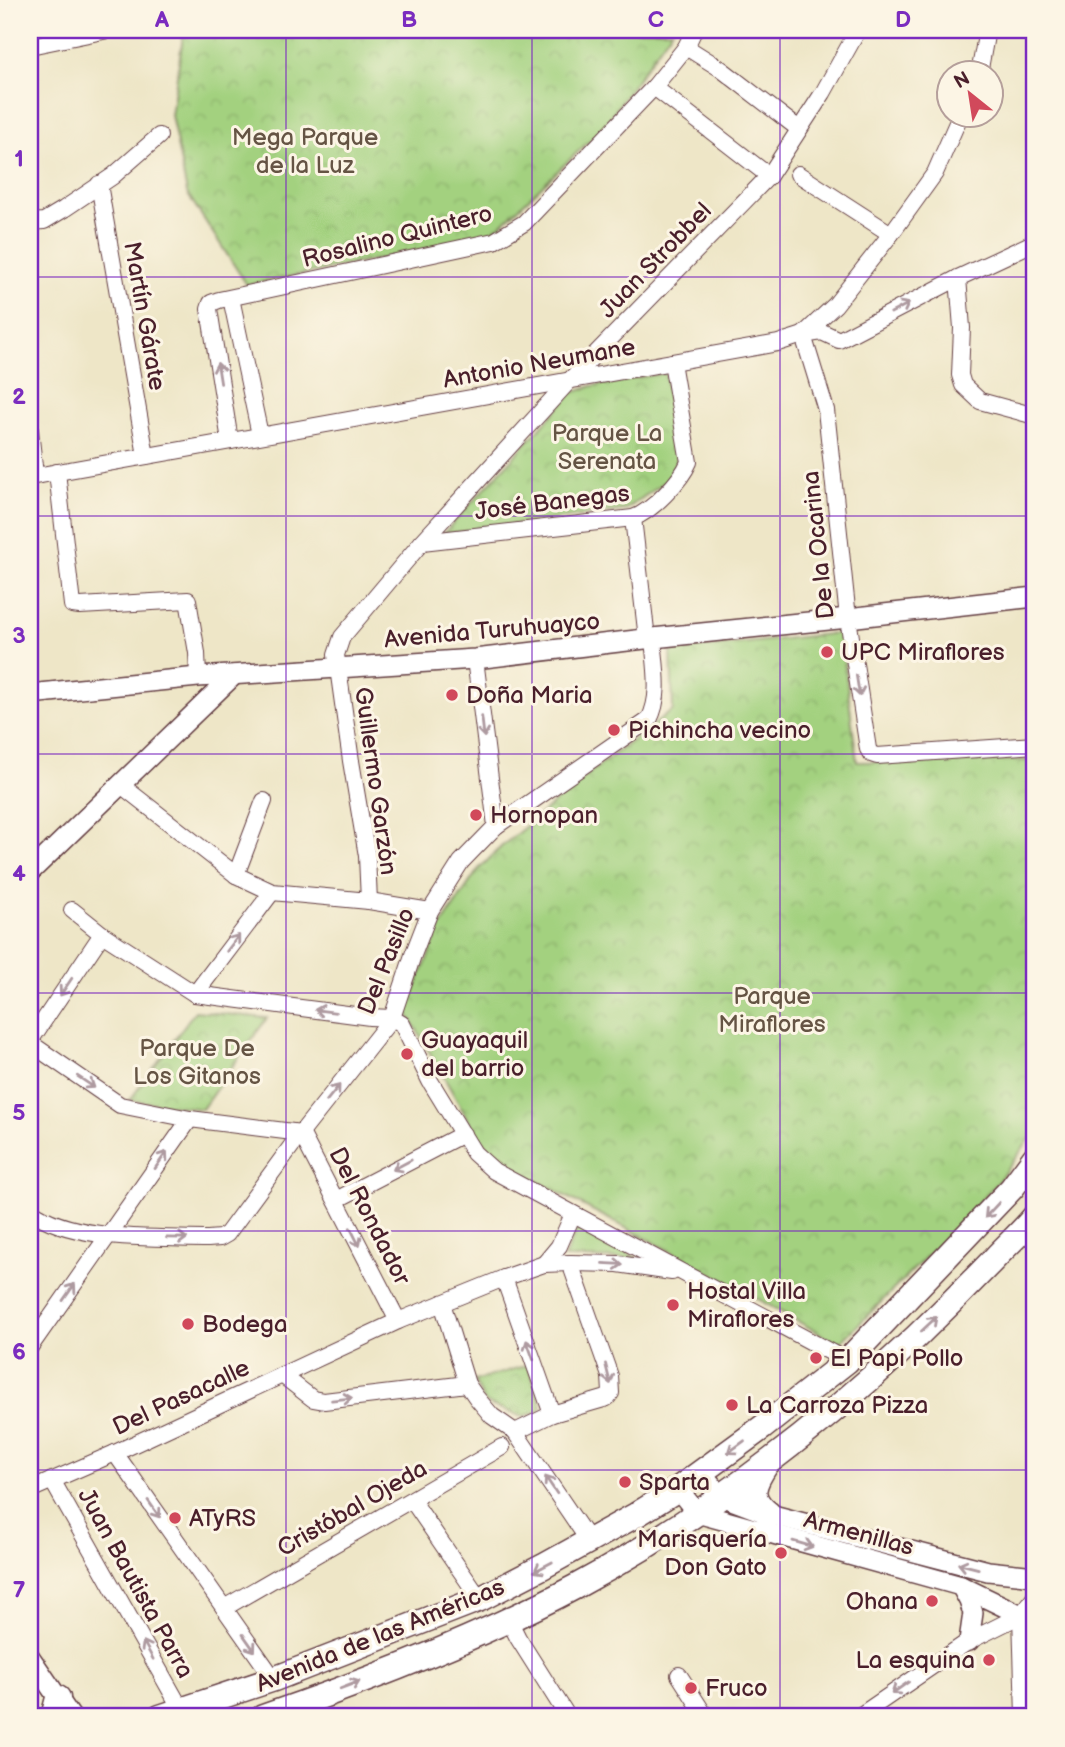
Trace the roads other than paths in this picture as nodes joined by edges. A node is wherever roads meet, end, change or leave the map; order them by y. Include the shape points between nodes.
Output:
1 (108, 30) edge
2 (694, 30) edge
3 (858, 30) edge
4 (988, 30) edge
5 (30, 46) edge
6 (686, 47) junction
7 (982, 60) edge
8 (654, 87) junction
9 (799, 129) junction
10 (955, 130) edge
11 (159, 136) dead end
12 (798, 174) dead end
13 (769, 176) junction
14 (99, 184) junction
15 (30, 222) edge
16 (891, 234) junction
17 (1035, 242) edge
18 (958, 278) junction
19 (231, 298) junction
20 (803, 335) junction
21 (672, 362) junction
22 (569, 381) junction
23 (1035, 416) edge
24 (30, 430) edge
25 (260, 435) junction
26 (230, 441) junction
27 (146, 456) junction
28 (57, 472) junction
29 (33, 476) edge
30 (633, 519) junction
31 (422, 541) junction
32 (1035, 597) edge
33 (848, 618) junction
34 (650, 638) junction
35 (475, 659) junction
36 (338, 668) junction
37 (234, 675) junction
38 (198, 677) junction
39 (30, 694) edge
40 (1035, 745) edge
41 (121, 785) junction
42 (264, 801) dead end
43 (496, 826) junction
44 (30, 872) edge
45 (236, 875) junction
46 (272, 892) junction
47 (369, 901) junction
48 (72, 910) dead end
49 (429, 911) junction
50 (102, 934) junction
51 (195, 994) junction
52 (393, 1018) junction
53 (30, 1042) edge
54 (190, 1119) junction
55 (301, 1133) junction
56 (463, 1134) junction
57 (1035, 1157) edge
58 (336, 1200) junction
59 (30, 1210) edge
60 (573, 1214) junction
61 (1035, 1216) edge
62 (108, 1236) junction
63 (570, 1263) junction
64 (544, 1264) junction
65 (682, 1273) junction
66 (504, 1278) junction
67 (442, 1303) junction
68 (398, 1321) junction
69 (30, 1347) edge
70 (847, 1361) junction
71 (282, 1375) junction
72 (467, 1384) junction
73 (552, 1414) junction
74 (515, 1432) junction
75 (502, 1447) dead end
76 (115, 1453) junction
77 (766, 1465) junction
78 (701, 1472) junction
79 (52, 1480) junction
80 (678, 1489) junction
81 (30, 1490) edge
82 (721, 1496) junction
83 (412, 1500) junction
84 (697, 1513) junction
85 (769, 1514) junction
86 (589, 1541) junction
87 (1035, 1576) edge
88 (961, 1586) junction
89 (1035, 1597) edge
90 (480, 1600) junction
91 (224, 1608) junction
92 (1028, 1614) edge
93 (509, 1620) junction
94 (969, 1641) junction
95 (30, 1657) edge
96 (679, 1675) dead end
97 (274, 1679) junction
98 (61, 1711) edge
99 (171, 1713) edge
100 (272, 1716) edge
101 (568, 1717) edge
102 (706, 1717) edge
103 (859, 1717) edge
104 (1024, 1717) edge

1 - 5 street
2 - 6 street, Rosalino Quintero
3 - 9 street, Juan Strobbel
4 - 7 street
6 - 8 street, Rosalino Quintero
6 - 9 street
8 - 13 street
8 - 19 street, Rosalino Quintero via 524,223 494,242
9 - 13 street, Juan Strobbel
10 - 16 street via 935,173
11 - 14 street
12 - 16 street
13 - 22 street, Juan Strobbel
14 - 15 street via 44,221
14 - 27 street, Martín Gárate
16 - 20 street via 835,305
17 - 18 street, Antonio Neumane
20 -> 18 street, Antonio Neumane via 822,332 839,340
18 - 23 street via 963,385 980,401
19 - 25 street
26 -> 19 street via 209,309 214,301
20 - 21 street, Antonio Neumane
20 - 33 street, De la Ocarina via 827,410
21 - 22 street, Antonio Neumane
21 - 30 street, José Banegas via 689,462 661,497
22 - 25 street, Antonio Neumane
22 - 31 street, Juan Strobbel
24 - 29 street
25 - 26 street, Antonio Neumane
26 - 27 street, Antonio Neumane
27 - 28 street, Antonio Neumane
28 - 29 street, Antonio Neumane
28 - 38 street via 72,605 188,600
30 - 31 street, José Banegas
30 - 34 street, Del Pasillo
31 - 36 street, Juan Strobbel via 342,637 336,655
32 - 33 street, Avenida Turuhuayco
33 - 34 street, Avenida Turuhuayco
33 -> 40 street, De la Ocarina via 871,754
34 - 35 street, Avenida Turuhuayco
34 - 43 street, Del Pasillo via 657,696 649,720
35 - 36 street, Avenida Turuhuayco
35 -> 43 street
36 - 37 street, Avenida Turuhuayco
36 - 47 street, Guillermo Garzón via 367,856
37 - 38 street, Avenida Turuhuayco
37 - 41 street
38 - 39 street, Avenida Turuhuayco
41 - 44 street
41 - 45 street
42 - 45 street
43 - 49 street, Del Pasillo via 461,862
45 - 46 street
46 - 47 street
51 -> 46 street
47 - 49 street
48 - 50 street
49 - 52 street, Del Pasillo
50 - 51 street
50 -> 53 street
52 -> 51 street
55 -> 52 street, Del Pasillo
52 - 56 street, Del Pasacalle via 402,1024
53 -> 54 street via 120,1105
54 - 55 street
62 -> 54 street
55 - 58 street, Del Rondador
62 -> 55 street, Del Pasillo via 220,1238
56 -> 58 street
56 - 60 street, Del Pasacalle via 474,1153 494,1171
57 -> 70 main road, Avenida de las Américas via 1012,1188
58 -> 68 street, Del Rondador
59 - 62 street via 58,1225
60 - 64 street via 559,1246
60 - 65 street, Del Pasacalle
77 -> 61 main road, Avenida de las Américas via 868,1382
69 -> 62 street
63 - 64 street, Del Pasacalle
63 -> 65 street, Del Pasacalle
63 -> 73 street via 610,1376 611,1393
64 - 66 street, Del Pasacalle
65 - 70 street, Del Pasacalle
66 - 67 street, Del Pasacalle
73 -> 66 street
67 - 68 street, Del Pasacalle
67 - 72 street
68 - 71 street, Del Pasacalle
70 -> 78 main road, Avenida de las Américas
71 -> 72 street via 313,1399 324,1401
71 - 76 street, Del Pasacalle
72 - 74 street via 492,1416
73 - 74 street
86 -> 74 street
75 - 83 street, Cristóbal Ojeda
76 - 79 street, Del Pasacalle
76 -> 91 street
77 - 82 main road, Avenida de las Américas
77 - 85 main road via 754,1494
78 - 80 main road, Avenida de las Américas
78 - 82 street, Armenillas
79 - 81 street, Del Pasacalle
99 -> 79 street, Juan Bautista Parra
80 - 84 street
80 - 86 main road, Avenida de las Américas
82 - 84 main road, Avenida de las Américas
82 - 85 street, Armenillas
83 - 90 street
83 - 91 street, Cristóbal Ojeda
84 -> 88 street, Armenillas
84 - 93 main road, Avenida de las Américas via 576,1587
87 -> 85 street, Armenillas via 988,1571
86 -> 90 main road, Avenida de las Américas
88 - 92 street, Armenillas
88 - 94 street via 973,1613
89 - 92 street
90 - 97 main road, Avenida de las Américas
91 -> 97 street
92 - 94 street
92 - 104 street
100 -> 93 main road, Avenida de las Américas
93 - 101 street
94 -> 103 street
95 - 98 street
96 - 102 street
97 - 99 main road, Avenida de las Américas

